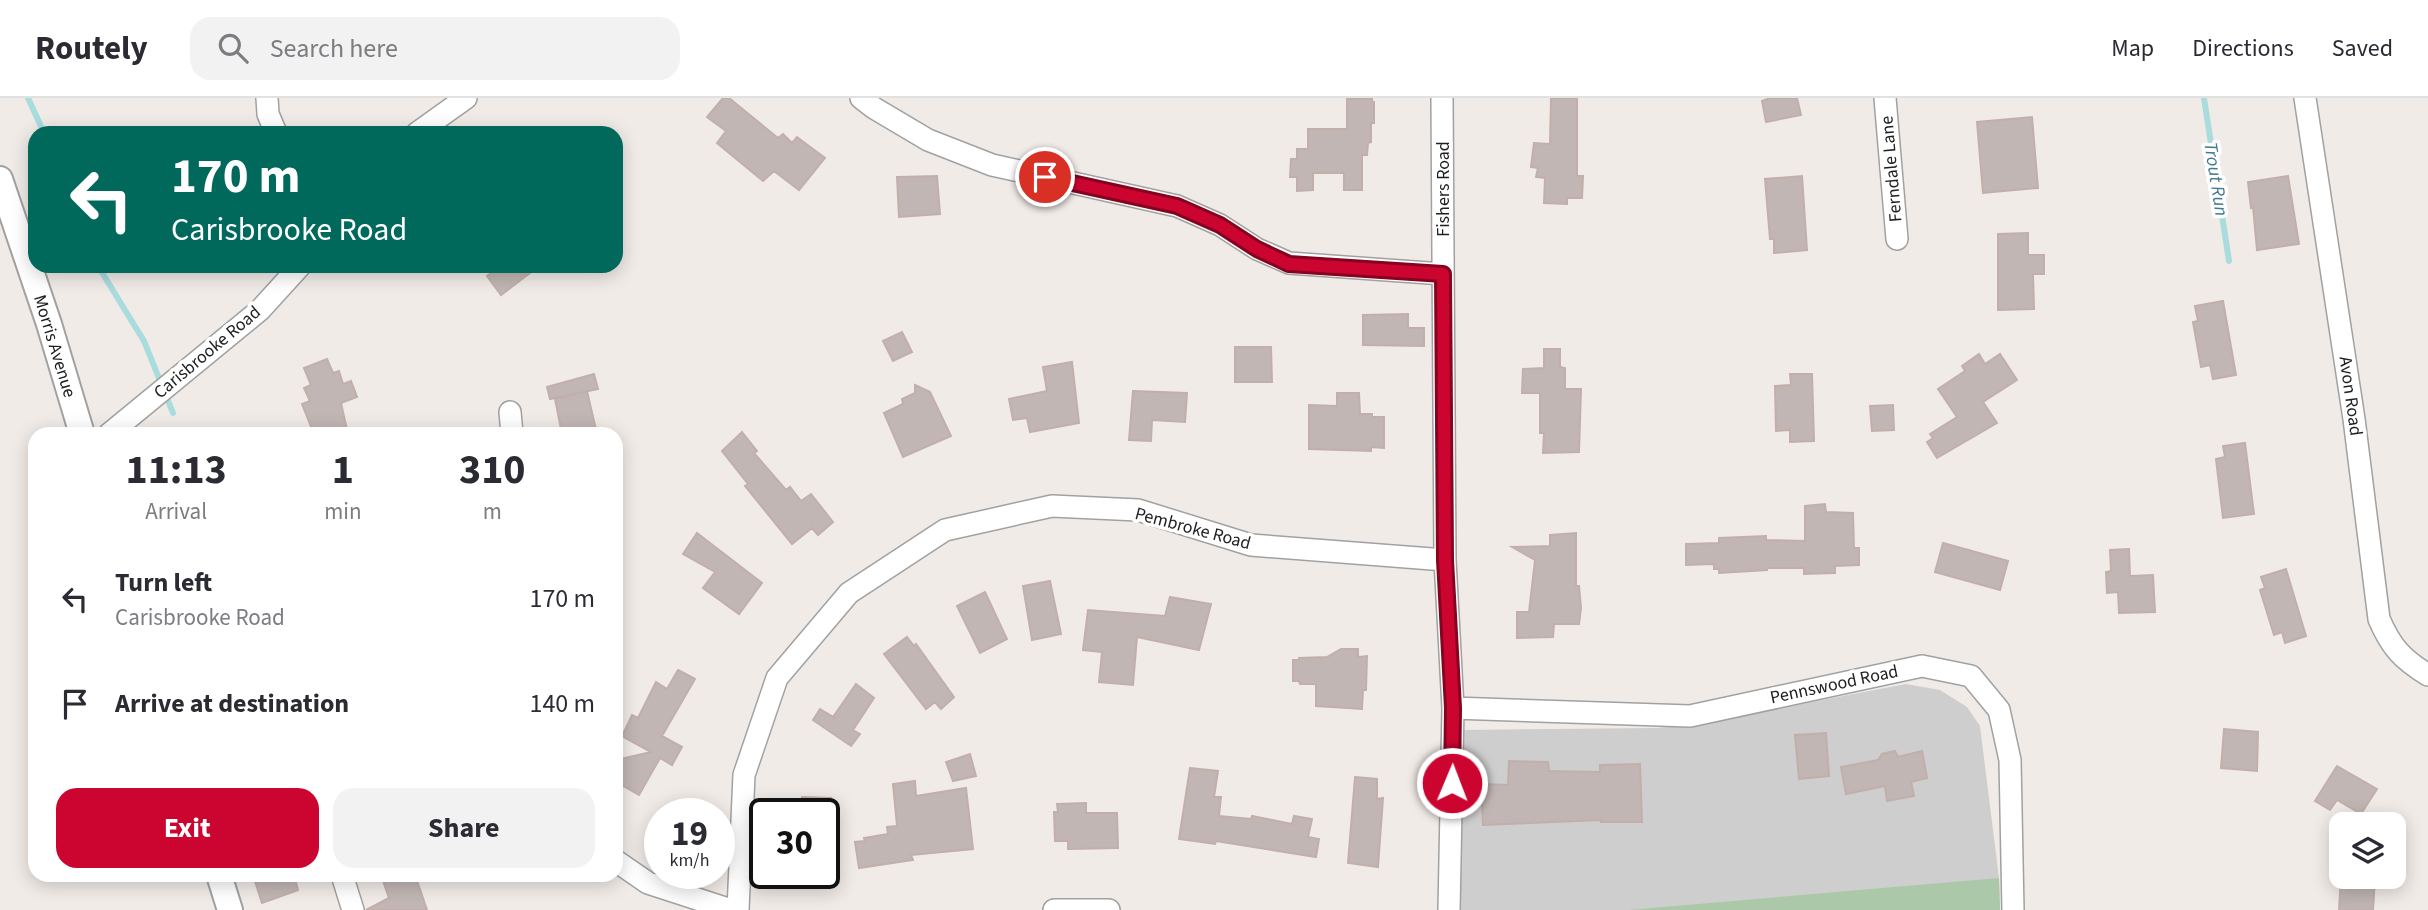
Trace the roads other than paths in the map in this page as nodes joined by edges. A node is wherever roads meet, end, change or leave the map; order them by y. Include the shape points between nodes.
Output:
1 (267, 98) edge
2 (466, 98) edge
3 (861, 98) edge
4 (1442, 98) edge
5 (1885, 98) edge
6 (2305, 98) edge
7 (273, 126) edge
8 (427, 126) edge
9 (0, 178) edge
10 (1897, 239) dead end
11 (28, 261) edge
12 (32, 273) edge
13 (294, 273) edge
14 (1443, 274) junction
15 (510, 412) dead end
16 (80, 427) edge
17 (118, 427) edge
18 (511, 427) edge
19 (1445, 560) junction
20 (2428, 675) edge
21 (1453, 708) junction
22 (623, 866) edge
23 (221, 882) edge
24 (344, 882) edge
25 (230, 910) edge
26 (353, 910) edge
27 (731, 910) edge
28 (737, 910) edge
29 (1054, 910) edge
30 (1109, 910) edge
31 (1449, 910) edge
32 (2013, 910) edge

1 - 7 street
2 - 8 street
3 - 14 street via 928,140 992,165 1177,206 1289,264
4 - 14 street, Fishers Road
5 - 10 street, Ferndale Lane
6 - 20 street, Avon Road via 2379,619 2388,640 2405,660
9 - 11 street, Morris Avenue
12 - 16 street, Morris Avenue
13 - 17 street, Carisbrooke Road via 260,310
14 - 19 street, Fishers Road
15 - 18 street
19 - 21 street, Fishers Road
19 - 28 street, Pembroke Road via 1251,545 1138,510 1052,506 945,530 849,593 778,678 744,775
21 - 31 street, Fishers Road
21 - 32 street, Pennswood Road via 1690,716 1922,666 1971,677 1998,710 2010,760
22 - 27 street via 648,883
23 - 25 street
24 - 26 street
29 - 30 street

